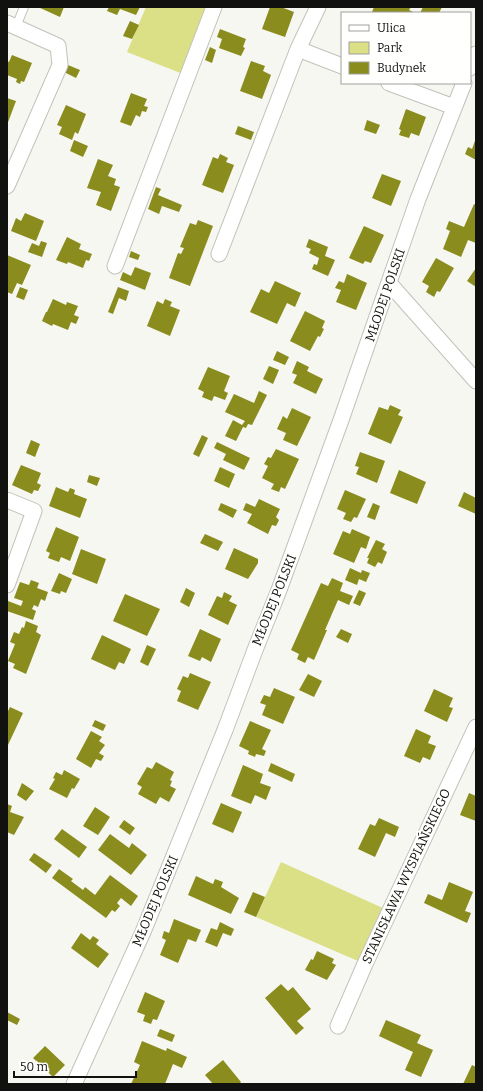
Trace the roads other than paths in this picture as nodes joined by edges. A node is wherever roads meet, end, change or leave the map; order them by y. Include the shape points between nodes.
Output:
1 (24, 7) edge
2 (214, 7) edge
3 (318, 7) edge
4 (11, 25) edge
5 (298, 49) junction
6 (476, 54) edge
7 (341, 66) edge
8 (471, 66) edge
9 (392, 84) edge
10 (464, 84) edge
11 (454, 107) junction
12 (7, 186) edge
13 (219, 254) dead end
14 (115, 266) dead end
15 (389, 283) junction
16 (476, 381) edge
17 (7, 500) edge
18 (7, 585) edge
19 (476, 727) edge
20 (338, 1026) dead end
21 (74, 1084) edge

1 - 4 lane
2 - 14 street
3 - 5 street
4 - 12 street via 58,46 60,65
5 - 7 street
5 - 13 street
6 - 8 street
9 - 11 street
10 - 11 street, MŁODEJ POLSKI
11 - 15 street, MŁODEJ POLSKI
15 - 16 street
15 - 21 street, MŁODEJ POLSKI via 279,590 225,730 143,932
17 - 18 street via 34,511
19 - 20 street, STANISŁAWA WYSPIAŃSKIEGO

